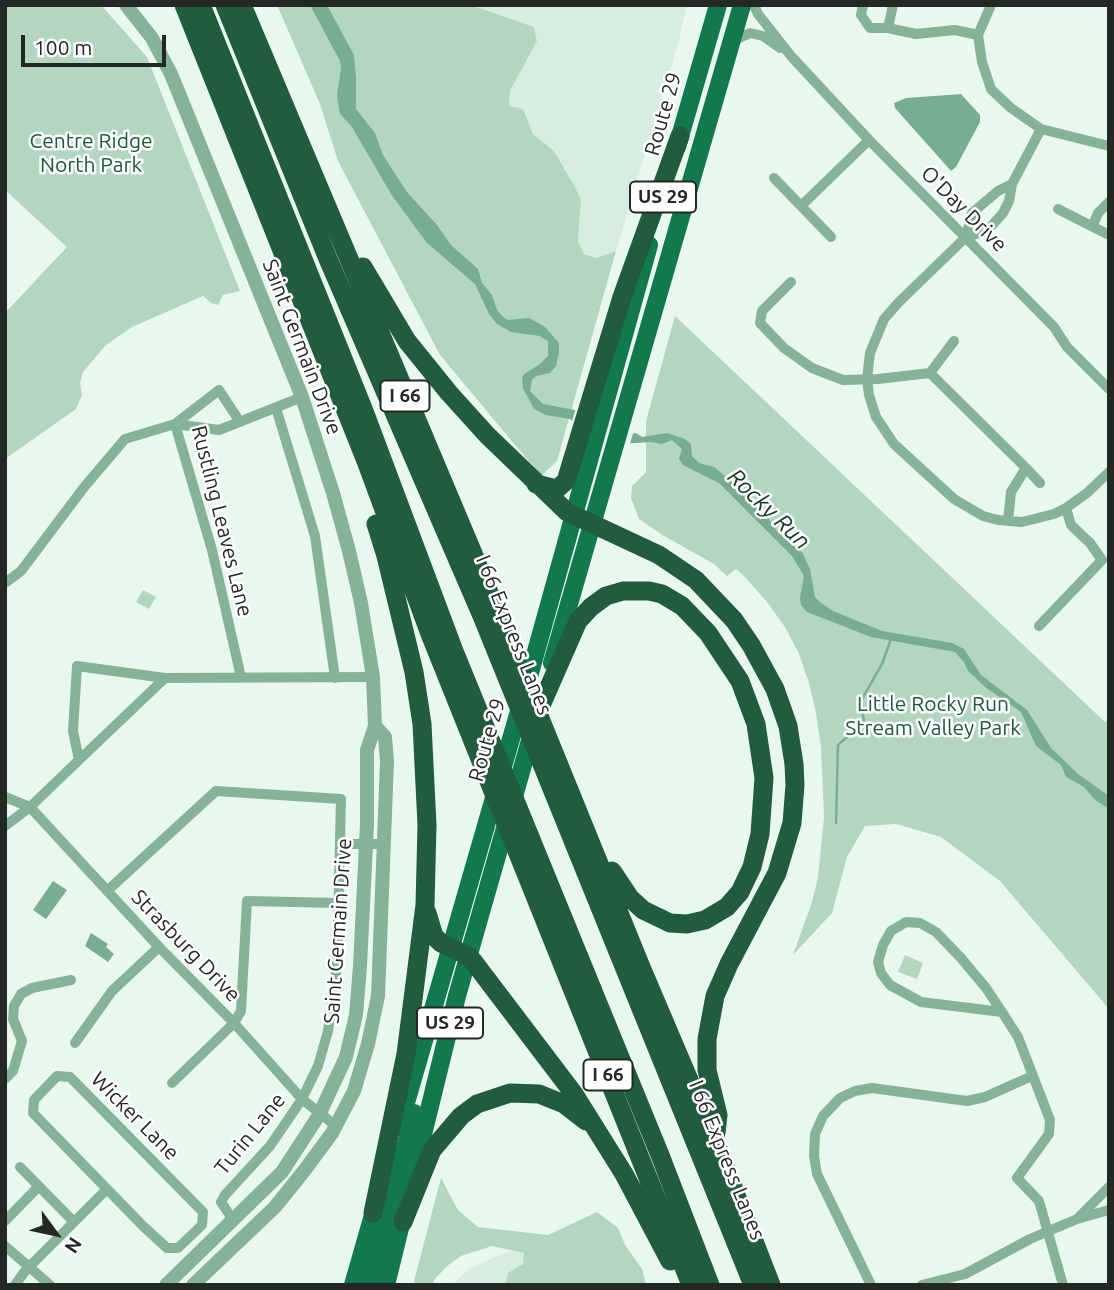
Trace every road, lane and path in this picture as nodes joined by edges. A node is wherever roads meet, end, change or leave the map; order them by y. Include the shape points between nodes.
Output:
1 (126, 5) edge
2 (184, 5) edge
3 (201, 5) edge
4 (225, 5) edge
5 (242, 5) edge
6 (718, 5) edge
7 (742, 5) edge
8 (754, 5) edge
9 (863, 5) edge
10 (893, 5) edge
11 (991, 5) edge
12 (888, 28) junction
13 (978, 35) junction
14 (729, 47) junction
15 (791, 56) junction
16 (1041, 128) junction
17 (680, 136) joint
18 (869, 140) junction
19 (299, 143) junction
20 (1109, 146) edge
21 (774, 178) dead end
22 (1013, 184) junction
23 (1109, 202) edge
24 (801, 206) junction
25 (1058, 209) dead end
26 (1093, 225) junction
27 (1107, 233) dead end
28 (831, 237) dead end
29 (965, 237) junction
30 (791, 282) dead end
31 (954, 341) dead end
32 (930, 373) junction
33 (867, 379) junction
34 (1109, 389) edge
35 (302, 397) junction
36 (276, 408) junction
37 (240, 422) junction
38 (175, 424) junction
39 (584, 449) junction
40 (366, 461) junction
41 (1026, 468) junction
42 (1109, 471) edge
43 (1040, 483) dead end
44 (536, 484) junction
45 (1066, 508) junction
46 (573, 515) junction
47 (1008, 521) junction
48 (592, 524) junction
49 (5, 583) edge
50 (1039, 626) dead end
51 (241, 677) junction
52 (373, 677) junction
53 (165, 678) junction
54 (335, 678) junction
55 (538, 710) junction
56 (376, 726) junction
57 (79, 760) junction
58 (5, 797) edge
59 (573, 799) junction
60 (30, 807) junction
61 (5, 826) edge
62 (340, 844) junction
63 (366, 844) junction
64 (384, 844) junction
65 (107, 891) junction
66 (340, 904) junction
67 (425, 905) junction
68 (159, 947) junction
69 (459, 952) junction
70 (71, 980) dead end
71 (1002, 1012) junction
72 (234, 1023) junction
73 (426, 1033) junction
74 (75, 1043) dead end
75 (1032, 1076) junction
76 (5, 1079) edge
77 (172, 1083) dead end
78 (302, 1099) junction
79 (319, 1115) junction
80 (335, 1126) junction
81 (604, 1139) junction
82 (715, 1141) junction
83 (20, 1167) dead end
84 (39, 1186) junction
85 (1109, 1187) edge
86 (106, 1190) junction
87 (1109, 1210) edge
88 (373, 1213) junction
89 (1077, 1219) junction
90 (233, 1220) junction
91 (5, 1221) edge
92 (74, 1222) junction
93 (403, 1222) junction
94 (1048, 1232) junction
95 (5, 1247) edge
96 (30, 1265) junction
97 (15, 1285) edge
98 (50, 1285) edge
99 (166, 1285) edge
100 (193, 1285) edge
101 (353, 1285) edge
102 (370, 1285) edge
103 (386, 1285) edge
104 (682, 1285) edge
105 (691, 1285) edge
106 (710, 1285) edge
107 (752, 1285) edge
108 (771, 1285) edge
109 (871, 1285) edge
110 (922, 1285) edge
111 (1063, 1285) edge

1 - 35 street, Saint Germain Drive via 152,38 171,74
2 - 40 highway, I 66
3 - 106 highway via 350,376 438,611
4 - 107 highway, I 66 Express Lanes via 505,672
5 - 19 highway, I 66
6 - 17 main road, Route 29
7 - 14 main road, Route 29 / US 29
8 - 15 street, O'Day Drive
9 - 12 street via 861,15 870,28
10 - 12 street
11 - 13 street
12 - 13 street via 916,34 955,30
13 - 16 street via 991,89
14 - 15 street, O'Day Drive via 750,33 763,36
14 - 48 main road, Route 29 / US 29
15 - 18 street, O'Day Drive
16 - 20 street
16 - 22 street
17 - 39 highway via 622,297
18 - 24 street
18 - 29 street, O'Day Drive
19 - 44 highway via 373,286 407,341 449,394
19 - 59 highway, I 66
21 - 24 street
22 - 29 street via 972,213
22 - 29 street via 1003,213 987,231
23 - 26 street
24 - 28 street
25 - 26 street
26 - 27 street
29 - 33 street via 884,319 870,353
29 - 34 street, O'Day Drive
30 - 33 street via 762,312 761,323 784,348 812,368 842,380
31 - 32 street
32 - 33 street
32 - 41 street
33 - 47 street via 876,417 894,444 961,505
35 - 36 street
35 - 52 street, Saint Germain Drive via 349,551
36 - 37 street
36 - 54 street via 315,536
37 - 38 street via 219,430
37 - 38 street, Rustling Leaves Lane via 219,390
38 - 49 street via 125,439 21,570
38 - 51 street, Rustling Leaves Lane via 212,550
39 - 44 highway via 563,486 554,489
39 - 46 main road, Route 29 / US 29
40 - 67 highway via 367,496 414,671 422,724
40 - 105 highway, I 66 via 430,634
41 - 43 street
41 - 47 street via 1011,492
42 - 45 street
44 - 46 highway
45 - 47 street via 1042,518
45 - 50 street via 1071,524 1102,560
46 - 48 highway
46 - 69 main road, Route 29 / US 29
48 - 55 main road, Route 29 / US 29
48 - 82 highway via 659,555 715,598 766,670 792,745 794,804 786,847 729,964 710,1015 707,1070 718,1115
51 - 53 street
51 - 54 street
52 - 54 street
52 - 56 street, Saint Germain Drive
53 - 57 street
53 - 57 street via 77,666 73,732
55 - 59 highway via 583,614 606,596 637,589 662,594 695,617 730,664 747,699 763,765 760,834 745,884 716,915 678,924 643,910 619,883
55 - 69 main road, Route 29 / US 29
56 - 63 street, Saint Germain Drive via 367,750
56 - 64 street, Saint Germain Drive via 385,737 387,761
57 - 60 street
58 - 60 street, Strasburg Drive
59 - 82 highway, I 66
60 - 61 street
60 - 65 street, Strasburg Drive
62 - 63 street
62 - 65 street, Turin Lane via 341,799 216,790
62 - 66 street, Turin Lane
63 - 64 street
63 - 79 street, Saint Germain Drive via 356,1015 346,1057
64 - 80 street, Saint Germain Drive via 378,996 354,1091
65 - 68 street, Strasburg Drive
66 - 72 street via 247,901 241,1011
66 - 78 street, Turin Lane via 328,1031
67 - 69 highway via 434,936
67 - 88 highway via 406,1055
68 - 72 street, Strasburg Drive
68 - 74 street via 112,991
69 - 73 main road, Route 29 / US 29
69 - 81 highway via 562,1077
69 - 93 main road, Route 29 / US 29
70 - 76 street via 32,988 13,1006 22,1041 13,1071
71 - 71 street via 936,932 906,922 891,931 878,962 890,985 921,1003
71 - 75 street via 1018,1037
72 - 77 street
72 - 78 street, Strasburg Drive
73 - 88 main road, Route 29 / US 29
73 - 102 main road via 412,1119
75 - 94 street via 1050,1120 1049,1134 1017,1178 1038,1201
75 - 109 street via 967,1101 872,1088 855,1091 823,1116 815,1134 817,1174
78 - 79 street, Strasburg Drive
78 - 90 street, Turin Lane via 270,1146 221,1202
79 - 80 street, Strasburg Drive
79 - 90 street, Saint Germain Drive via 282,1172
80 - 100 street, Saint Germain Drive via 275,1207
81 - 93 highway via 564,1104 539,1094 510,1093 477,1104 432,1150
81 - 104 highway
82 - 108 highway, I 66
83 - 84 street
84 - 91 street
84 - 92 street
85 - 89 street
86 - 86 street, Wicker Lane via 167,1248 178,1248 202,1225 203,1212 70,1077 57,1076 34,1100 33,1113
86 - 92 street
87 - 89 street
88 - 101 main road, Route 29 / US 29
89 - 94 street
90 - 99 street, Saint Germain Drive
92 - 96 street
93 - 103 main road, Route 29 / US 29
94 - 110 street via 965,1273
94 - 111 street
95 - 96 street
96 - 97 street
96 - 98 street

